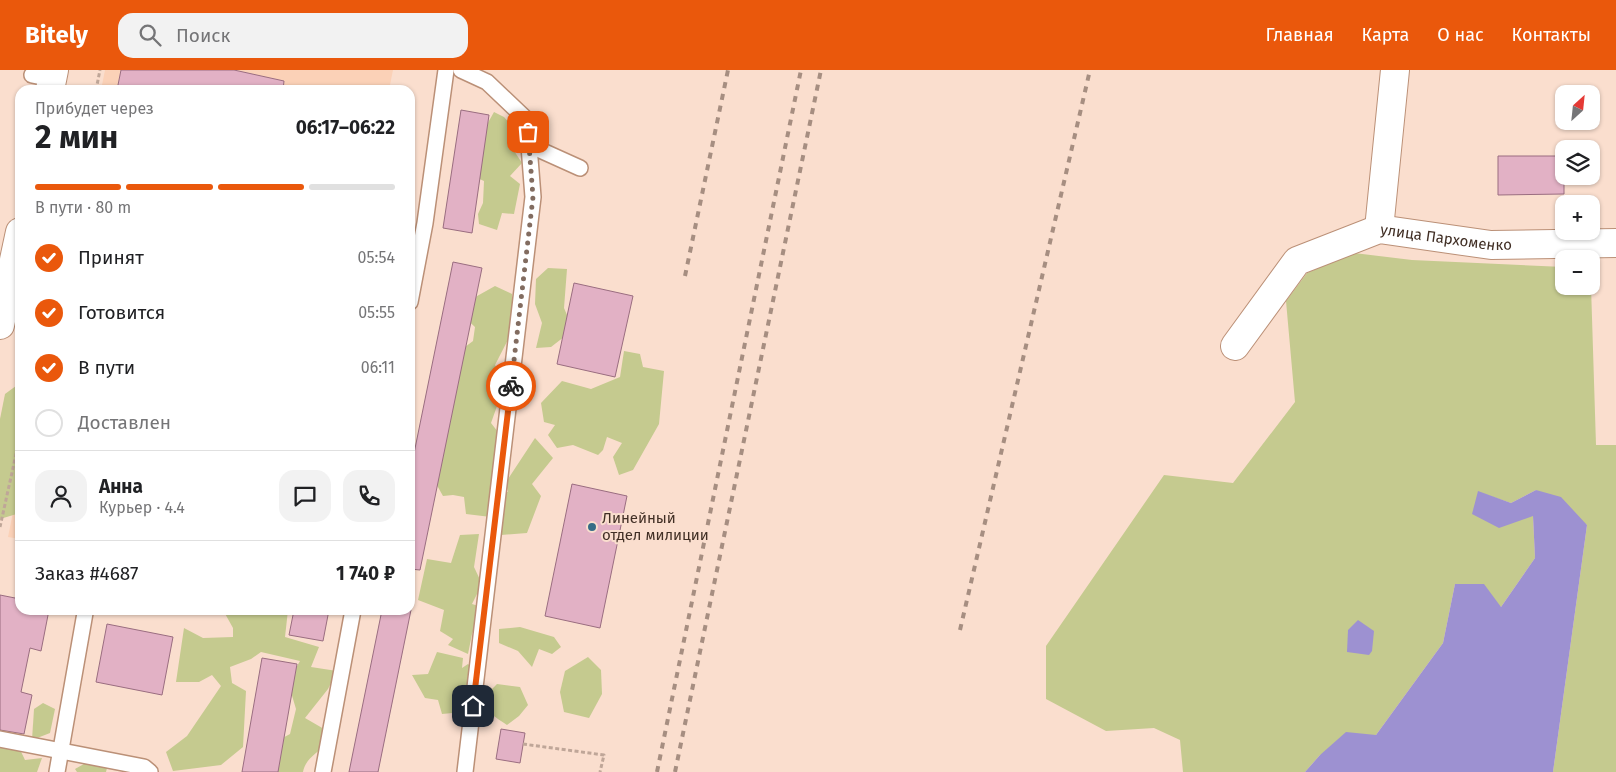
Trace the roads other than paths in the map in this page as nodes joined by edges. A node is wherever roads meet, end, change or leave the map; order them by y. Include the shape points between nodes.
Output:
1 (446, 70) edge
2 (461, 70) edge
3 (1395, 70) edge
4 (529, 145) junction
5 (580, 168) dead end
6 (1379, 229) junction
7 (1616, 243) edge
8 (15, 251) edge
9 (415, 274) edge
10 (3, 298) edge
11 (0, 325) edge
12 (1235, 346) dead end
13 (85, 615) edge
14 (352, 615) edge
15 (0, 739) edge
16 (61, 751) junction
17 (57, 772) edge
18 (150, 772) edge
19 (323, 772) edge
20 (465, 772) edge

1 - 9 lane
2 - 4 lane via 487,82 528,120
3 - 6 street
4 - 5 lane
4 - 20 lane via 533,197
6 - 7 street, улица Пархоменко via 1491,245
6 - 12 street, улица Пархоменко via 1297,261
8 - 10 street
10 - 11 street
13 - 16 lane
14 - 19 lane
15 - 16 lane
16 - 17 lane
16 - 18 lane via 144,767

